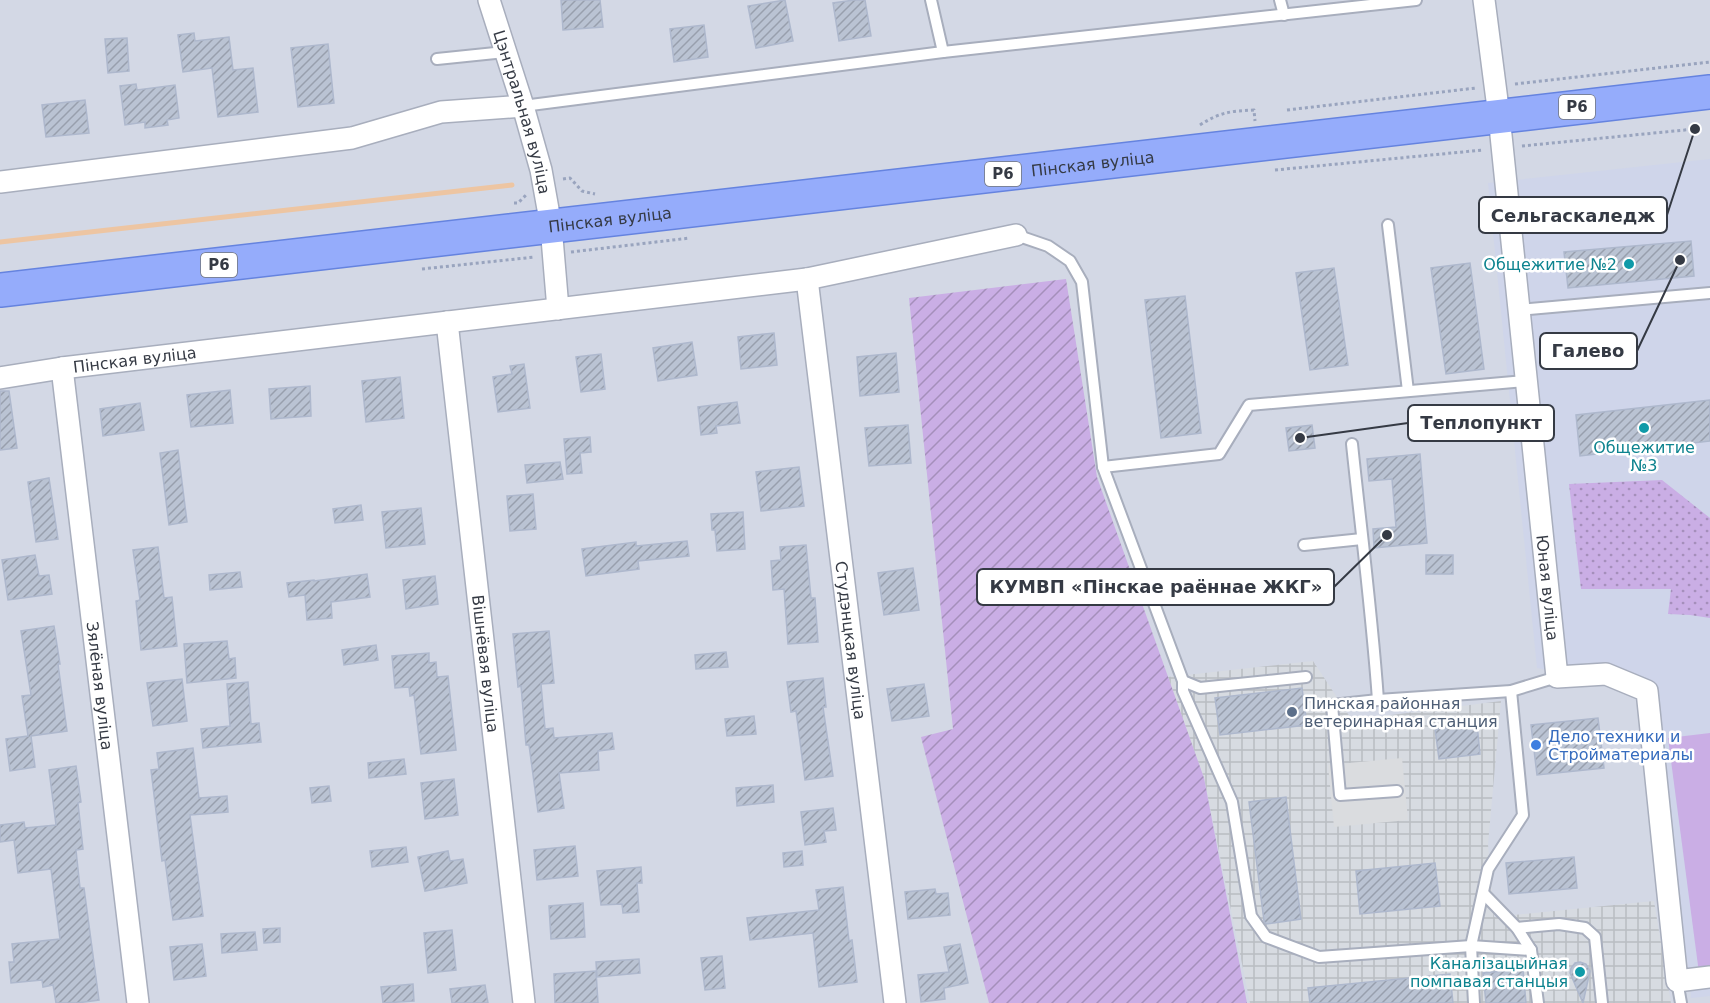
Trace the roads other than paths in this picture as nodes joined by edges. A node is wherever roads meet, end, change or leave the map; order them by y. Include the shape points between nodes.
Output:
1 (489, 0) edge
2 (931, 0) edge
3 (1280, 0) edge
4 (1416, 0) edge
5 (1484, 0) edge
6 (1284, 15) junction
7 (505, 52) junction
8 (943, 52) junction
9 (437, 59) dead end
10 (1710, 92) edge
11 (523, 106) junction
12 (1499, 116) junction
13 (0, 183) edge
14 (1388, 225) dead end
15 (1016, 235) joint
16 (552, 240) junction
17 (807, 279) junction
18 (0, 290) edge
19 (1710, 293) edge
20 (558, 309) junction
21 (1520, 310) junction
22 (447, 322) junction
23 (62, 368) junction
24 (0, 378) edge
25 (1525, 381) junction
26 (1408, 391) junction
27 (1352, 444) dead end
28 (1103, 467) junction
29 (1362, 539) junction
30 (1304, 545) dead end
31 (1306, 676) dead end
32 (1557, 677) junction
33 (1183, 681) junction
34 (1511, 691) junction
35 (1378, 700) junction
36 (1397, 791) dead end
37 (1483, 893) junction
38 (1517, 928) junction
39 (1471, 946) junction
40 (1531, 950) junction
41 (1710, 976) edge
42 (1677, 981) junction
43 (138, 1003) edge
44 (524, 1003) edge
45 (895, 1003) edge
46 (1474, 1003) edge
47 (1538, 1003) edge
48 (1602, 1003) edge
49 (1681, 1003) edge

1 - 7 street, Цэнтральная вуліца
2 - 8 lane
3 - 6 lane
4 - 6 lane
5 - 12 street, Юная вуліца
6 - 8 lane
7 - 9 lane
7 - 11 street, Цэнтральная вуліца
8 - 11 lane
10 - 12 main road, Пінская вуліца / Р6
11 - 13 street via 441,112 352,138
11 - 16 street, Цэнтральная вуліца via 541,170
12 - 16 main road, Пінская вуліца / Р6
12 - 21 street, Юная вуліца
14 - 26 lane
15 - 17 street, Пінская вуліца
15 - 28 lane via 1048,246 1071,261 1082,282
16 - 18 main road, Пінская вуліца / Р6 via 439,239
16 - 20 street, Цэнтральная вуліца
17 - 20 street, Пінская вуліца
17 - 45 street, Студэнцкая вуліца
19 - 21 lane
20 - 22 street, Пінская вуліца
21 - 25 street, Юная вуліца
22 - 23 street, Пінская вуліца
22 - 44 street, Вішнёвая вуліца
23 - 24 street, Пінская вуліца
23 - 43 street, Зялёная вуліца
25 - 26 lane
25 - 32 street, Юная вуліца
26 - 28 lane via 1248,405 1219,454
27 - 29 lane
28 - 33 lane
29 - 30 lane
29 - 35 lane
31 - 33 lane via 1200,688
32 - 34 lane
32 - 42 street via 1606,674 1647,691
33 - 39 lane via 1183,692 1232,802 1251,916 1266,937 1319,957
34 - 35 lane
34 - 37 lane via 1523,815 1488,869
35 - 36 lane via 1332,705 1340,795
37 - 38 lane
37 - 39 lane
38 - 40 lane
38 - 48 lane via 1559,924 1585,928 1594,937
39 - 40 lane
39 - 46 lane
40 - 47 lane
41 - 42 street
42 - 49 lane

